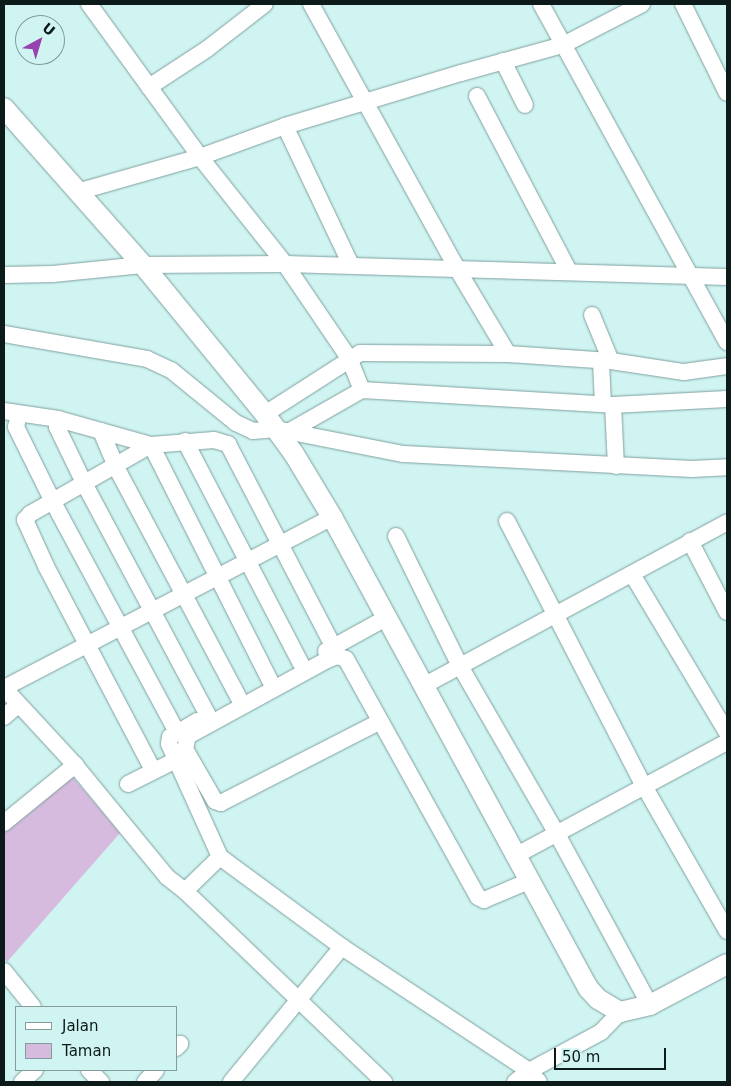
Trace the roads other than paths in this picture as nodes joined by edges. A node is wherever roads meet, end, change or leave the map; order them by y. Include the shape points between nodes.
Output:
1 (89, 4) edge
2 (311, 4) edge
3 (541, 4) edge
4 (642, 4) edge
5 (683, 4) edge
6 (260, 5) edge
7 (563, 45) junction
8 (503, 62) junction
9 (148, 87) junction
10 (727, 93) edge
11 (477, 96) dead end
12 (367, 102) junction
13 (525, 105) dead end
14 (4, 108) edge
15 (285, 126) junction
16 (200, 157) junction
17 (78, 192) junction
18 (285, 264) junction
19 (144, 265) junction
20 (351, 265) junction
21 (456, 267) junction
22 (568, 270) junction
23 (690, 273) junction
24 (4, 275) edge
25 (727, 277) edge
26 (592, 315) dead end
27 (4, 334) edge
28 (727, 342) edge
29 (508, 354) junction
30 (349, 358) junction
31 (606, 361) junction
32 (727, 366) edge
33 (362, 390) junction
34 (727, 399) edge
35 (608, 404) junction
36 (11, 412) edge
37 (58, 420) junction
38 (277, 425) junction
39 (101, 431) junction
40 (185, 441) junction
41 (151, 445) junction
42 (616, 466) junction
43 (116, 467) junction
44 (727, 467) edge
45 (84, 485) junction
46 (53, 502) junction
47 (332, 517) junction
48 (507, 521) dead end
49 (727, 522) edge
50 (396, 536) dead end
51 (690, 541) junction
52 (279, 543) junction
53 (247, 560) junction
54 (632, 574) junction
55 (215, 577) junction
56 (183, 594) junction
57 (152, 611) junction
58 (727, 612) edge
59 (553, 614) junction
60 (386, 618) junction
61 (120, 629) junction
62 (88, 646) junction
63 (334, 646) junction
64 (301, 664) junction
65 (460, 666) junction
66 (270, 680) junction
67 (423, 686) junction
68 (4, 688) edge
69 (239, 698) junction
70 (18, 705) junction
71 (208, 715) junction
72 (4, 717) edge
73 (379, 722) junction
74 (176, 732) junction
75 (727, 733) edge
76 (727, 742) edge
77 (176, 760) junction
78 (75, 765) junction
79 (153, 770) junction
80 (128, 784) dead end
81 (644, 786) junction
82 (4, 823) edge
83 (557, 834) junction
84 (515, 856) junction
85 (220, 857) junction
86 (529, 881) junction
87 (184, 891) junction
88 (727, 931) edge
89 (342, 947) junction
90 (727, 964) edge
91 (4, 971) edge
92 (296, 1000) junction
93 (650, 1005) junction
94 (32, 1006) edge
95 (620, 1012) junction
96 (34, 1071) edge
97 (90, 1071) edge
98 (155, 1071) edge
99 (534, 1077) edge
100 (22, 1082) edge
101 (101, 1082) edge
102 (145, 1082) edge
103 (231, 1082) edge
104 (384, 1082) edge
105 (515, 1082) edge

1 - 9 street
2 - 12 street
3 - 7 street
4 - 7 street
5 - 10 street
6 - 9 street via 207,49
7 - 8 street
7 - 23 street
8 - 12 street
8 - 13 street
9 - 16 street
11 - 22 street
12 - 15 street
12 - 21 street
14 - 17 street
15 - 16 street
15 - 20 street
16 - 17 street
16 - 18 street
17 - 19 street
18 - 19 street
18 - 20 street
18 - 30 street
19 - 24 street
19 - 38 street
20 - 21 street
21 - 22 street
21 - 29 street
22 - 23 street
23 - 25 street
23 - 28 street
26 - 31 street
27 - 38 street via 147,359 183,378 244,429
29 - 30 street via 394,351 360,353
29 - 31 street
30 - 33 street
30 - 38 street
31 - 32 street via 684,372
31 - 35 street
33 - 35 street
33 - 38 street
34 - 35 street
35 - 42 street
36 - 37 street
36 - 46 street
37 - 39 street
37 - 45 street via 57,427
38 - 42 street via 404,454
38 - 47 street
39 - 41 street
39 - 43 street
40 - 41 street
40 - 52 street via 214,440 228,444
40 - 53 street
41 - 43 street
41 - 55 street
42 - 44 street
43 - 45 street
43 - 56 street
45 - 46 street
45 - 57 street
46 - 61 street
46 - 62 street via 24,520
47 - 52 street
47 - 60 street
48 - 59 street
49 - 51 street
50 - 65 street
51 - 54 street
51 - 58 street
52 - 53 street
52 - 63 street
53 - 55 street
53 - 64 street
54 - 59 street
54 - 75 street
55 - 56 street
55 - 66 street
56 - 57 street
56 - 69 street
57 - 61 street
57 - 71 street
59 - 65 street
59 - 81 street
60 - 63 street
60 - 67 street
61 - 62 street
61 - 74 street
62 - 68 street
62 - 79 street
63 - 64 street
64 - 66 street
65 - 67 street
65 - 83 street
66 - 69 street
67 - 84 street
68 - 70 street
69 - 71 street
70 - 72 street
70 - 78 street
71 - 74 street
73 - 73 street via 346,659 337,656 188,736 185,749 215,801 221,803
73 - 86 street via 478,897 484,900
74 - 77 street via 168,739
76 - 81 street
77 - 79 street
77 - 85 street
78 - 82 street
78 - 87 street via 143,849
79 - 80 street
81 - 83 street
81 - 88 street
83 - 84 street
83 - 93 street
84 - 86 street
85 - 87 street
85 - 89 street
86 - 95 street via 584,983 598,999
87 - 92 street
89 - 92 street
89 - 99 street
90 - 93 street
91 - 94 street
92 - 103 street
92 - 104 street
93 - 95 street
95 - 99 street via 601,1032
96 - 100 street
97 - 101 street
98 - 102 street
99 - 105 street

